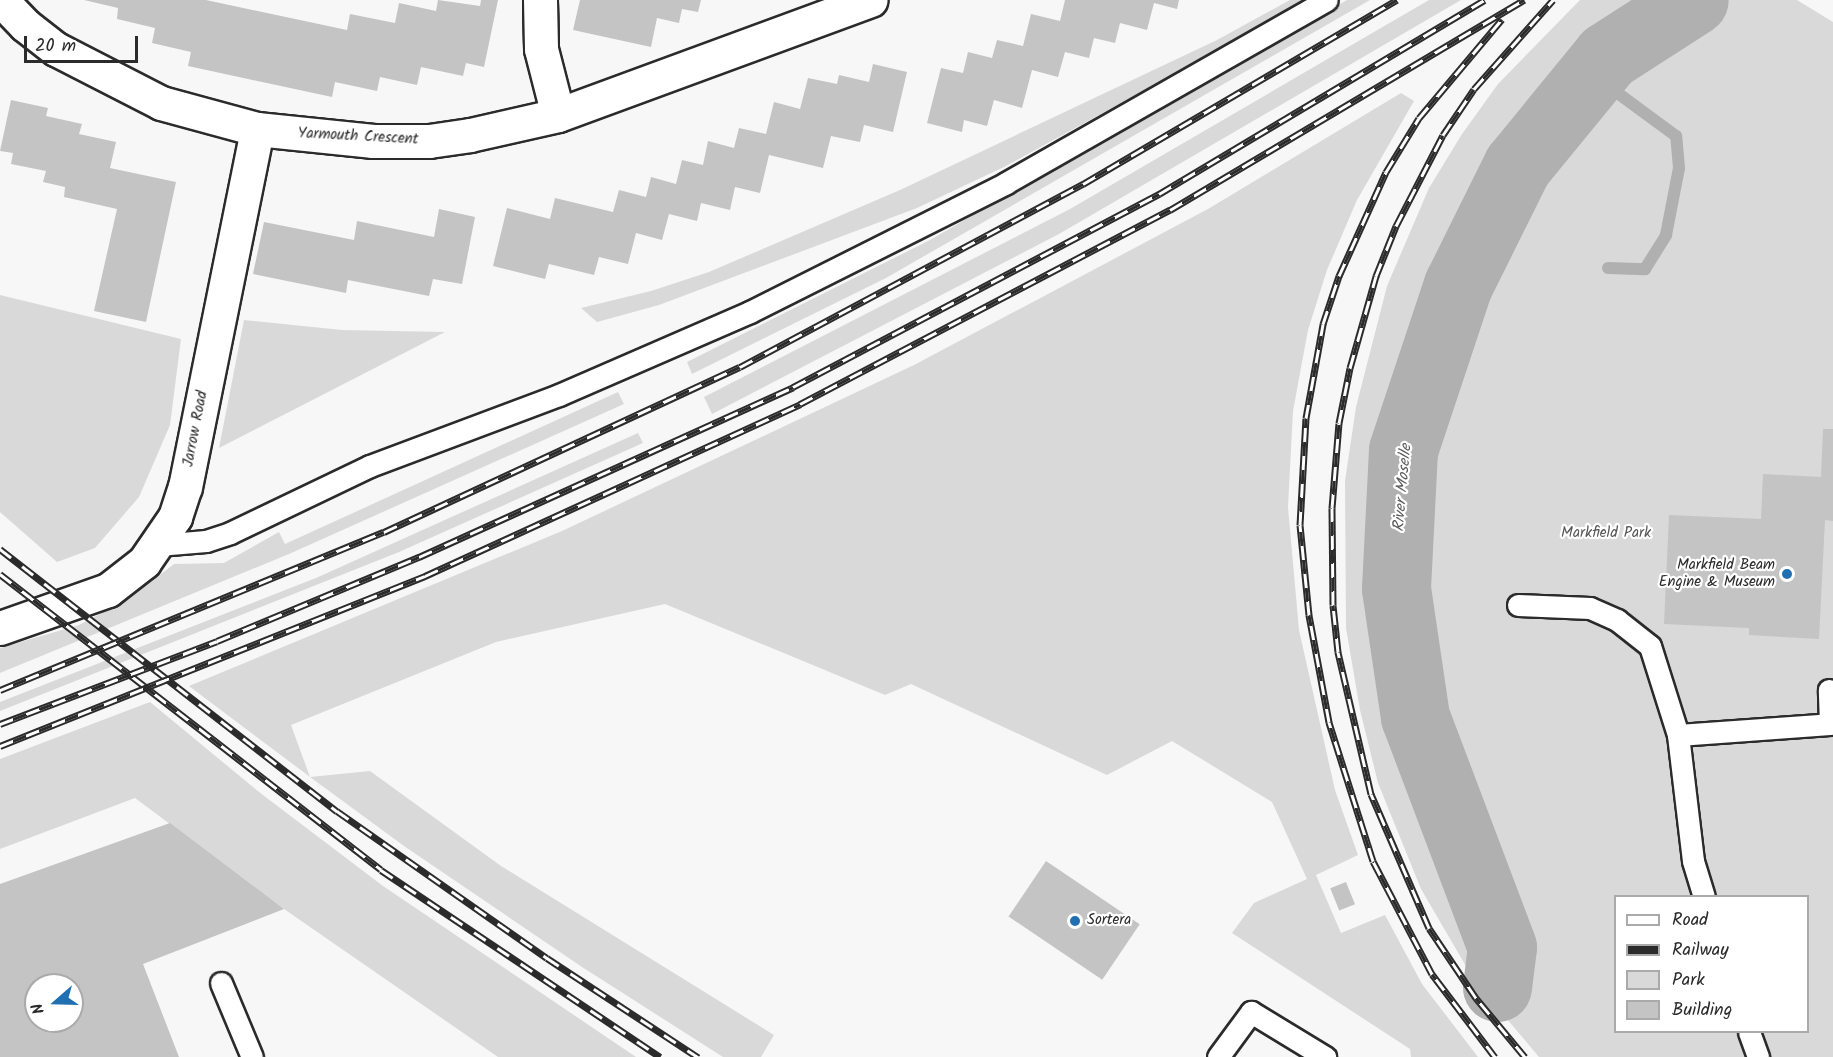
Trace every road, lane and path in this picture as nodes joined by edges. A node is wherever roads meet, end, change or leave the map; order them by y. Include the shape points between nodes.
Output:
1 (1, 0) edge
2 (540, 0) edge
3 (871, 0) edge
4 (1326, 0) edge
5 (558, 115) junction
6 (257, 129) junction
7 (158, 545) junction
8 (1518, 606) dead end
9 (0, 628) edge
10 (1829, 690) dead end
11 (1678, 735) junction
12 (1703, 895) edge
13 (221, 982) dead end
14 (1749, 1033) edge
15 (252, 1057) edge
16 (1218, 1057) edge
17 (1325, 1057) edge
18 (1758, 1057) edge

1 - 6 street, Yarmouth Crescent via 25,26 56,49 127,88 202,116
2 - 5 street via 541,50
3 - 5 street, Yarmouth Crescent
4 - 7 lane via 1006,183 750,312 559,395 370,466 230,533 206,541
5 - 6 street, Yarmouth Crescent via 429,141 321,138
6 - 7 street, Jarrow Road via 185,487 175,517
7 - 9 street, Jarrow Road via 144,562 108,590
8 - 11 lane via 1590,608 1617,620 1650,646
10 - 11 lane via 1830,724
11 - 12 lane via 1693,861
13 - 15 lane
14 - 18 lane
16 - 17 lane via 1251,1012

